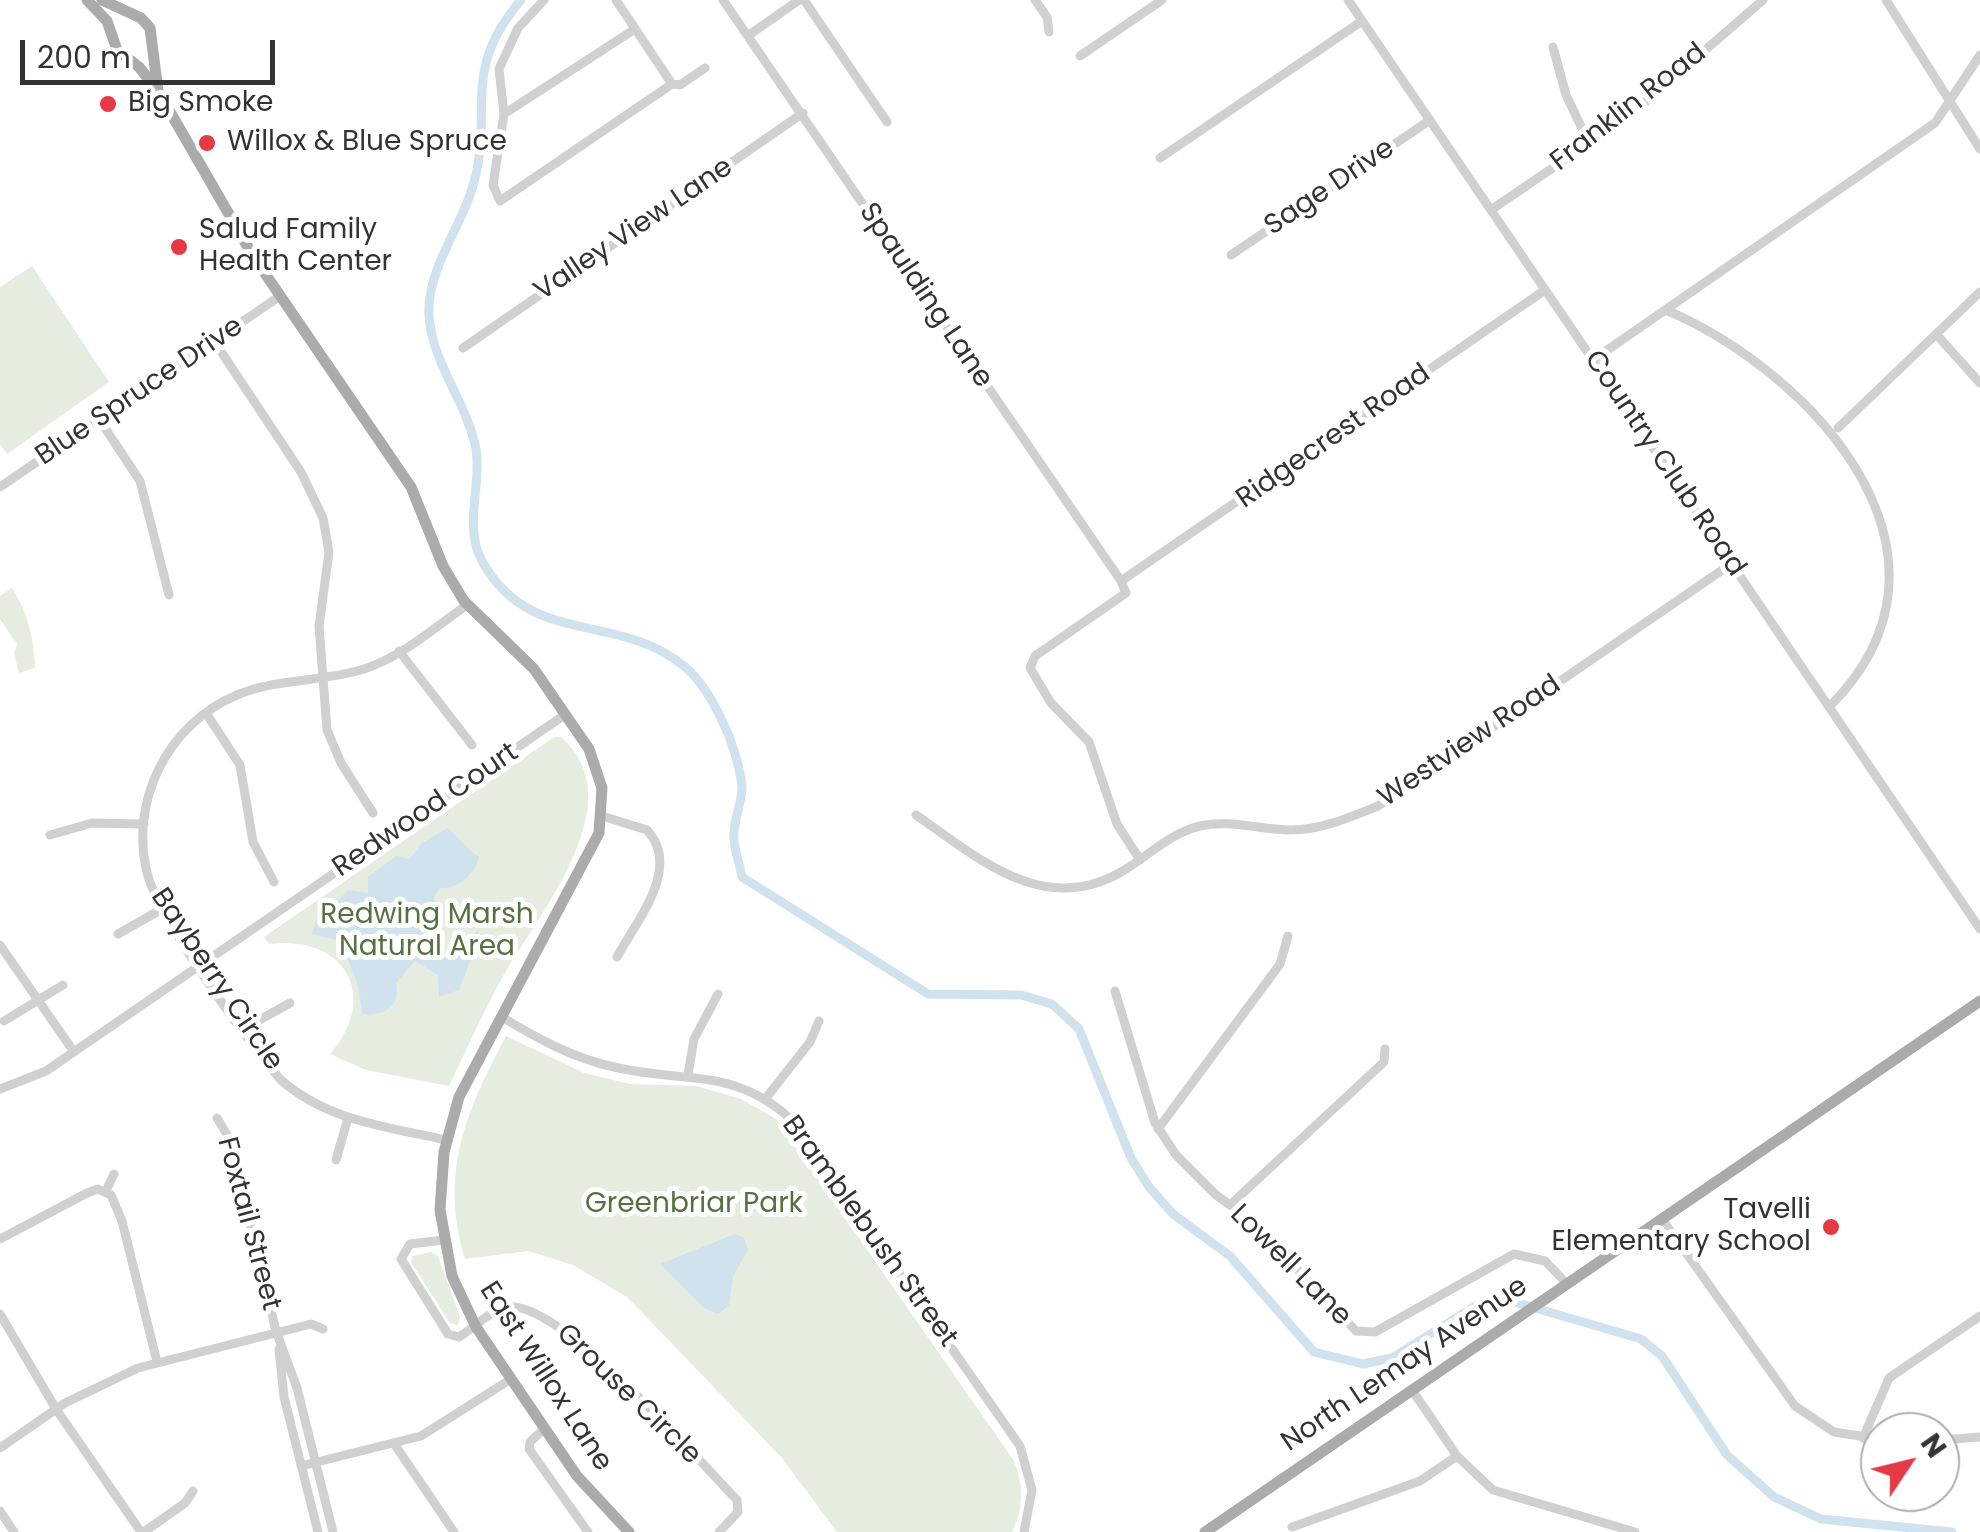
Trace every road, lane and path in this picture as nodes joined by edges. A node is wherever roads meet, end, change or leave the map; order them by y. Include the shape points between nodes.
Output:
1 (88, 0) edge
2 (102, 0) edge
3 (544, 0) edge
4 (616, 0) edge
5 (723, 0) edge
6 (802, 0) edge
7 (1035, 0) edge
8 (1162, 0) edge
9 (1348, 0) edge
10 (1763, 0) edge
11 (1886, 0) edge
12 (134, 16) junction
13 (1362, 21) junction
14 (635, 29) junction
15 (1049, 32) dead end
16 (111, 34) junction
17 (749, 35) junction
18 (151, 42) junction
19 (1553, 46) dead end
20 (1980, 55) edge
21 (127, 56) junction
22 (1080, 56) dead end
23 (705, 68) dead end
24 (672, 84) junction
25 (158, 91) junction
26 (1952, 102) junction
27 (804, 113) junction
28 (504, 114) junction
29 (1430, 120) junction
30 (887, 122) dead end
31 (1590, 143) junction
32 (1980, 149) edge
33 (1160, 158) dead end
34 (1491, 210) junction
35 (1231, 255) dead end
36 (1545, 290) junction
37 (1980, 292) edge
38 (280, 296) junction
39 (1666, 310) junction
40 (1936, 334) junction
41 (214, 341) junction
42 (464, 348) dead end
43 (1592, 360) junction
44 (1980, 383) edge
45 (99, 420) junction
46 (1838, 428) junction
47 (1877, 482) dead end
48 (0, 487) edge
49 (1732, 564) junction
50 (1121, 581) junction
51 (1901, 590) dead end
52 (169, 595) dead end
53 (467, 605) junction
54 (1898, 606) dead end
55 (1894, 622) dead end
56 (399, 651) junction
57 (323, 678) junction
58 (1829, 707) junction
59 (206, 712) junction
60 (566, 714) junction
61 (472, 745) dead end
62 (373, 813) dead end
63 (916, 815) dead end
64 (602, 816) junction
65 (144, 824) junction
66 (50, 835) dead end
67 (1140, 860) junction
68 (274, 882) dead end
69 (162, 909) junction
70 (1980, 929) edge
71 (118, 934) dead end
72 (1288, 936) dead end
73 (0, 944) edge
74 (617, 957) dead end
75 (201, 965) junction
76 (64, 985) dead end
77 (1115, 991) dead end
78 (718, 994) dead end
79 (38, 1000) junction
80 (1980, 1001) edge
81 (290, 1003) dead end
82 (502, 1016) junction
83 (4, 1021) dead end
84 (819, 1021) dead end
85 (244, 1030) junction
86 (1385, 1050) dead end
87 (74, 1052) junction
88 (688, 1075) junction
89 (0, 1089) edge
90 (766, 1098) junction
91 (217, 1118) dead end
92 (348, 1118) junction
93 (1158, 1129) junction
94 (446, 1140) junction
95 (336, 1160) dead end
96 (114, 1174) dead end
97 (106, 1191) junction
98 (1230, 1205) junction
99 (1662, 1220) junction
100 (0, 1239) edge
101 (444, 1240) junction
102 (1567, 1284) junction
103 (0, 1314) edge
104 (1980, 1316) edge
105 (476, 1327) junction
106 (323, 1329) dead end
107 (276, 1332) junction
108 (158, 1362) junction
109 (511, 1380) junction
110 (1412, 1390) junction
111 (56, 1409) junction
112 (1874, 1412) edge
113 (545, 1428) junction
114 (1860, 1438) edge
115 (394, 1445) junction
116 (0, 1448) edge
117 (1456, 1456) junction
118 (316, 1462) junction
119 (302, 1466) junction
120 (193, 1491) dead end
121 (0, 1512) edge
122 (1292, 1527) dead end
123 (14, 1532) edge
124 (142, 1532) edge
125 (318, 1532) edge
126 (334, 1532) edge
127 (454, 1532) edge
128 (588, 1532) edge
129 (629, 1532) edge
130 (720, 1532) edge
131 (1024, 1532) edge
132 (1205, 1532) edge
133 (1636, 1532) edge

1 - 16 main road
2 - 12 main road
3 - 28 street via 502,58
4 - 14 street
5 - 17 street, Spaulding Lane
6 - 17 street
6 - 30 street
7 - 15 street
8 - 22 street
9 - 13 street, Country Club Road
10 - 31 street, Franklin Road
11 - 26 street
12 - 16 main road via 116,22
12 - 18 main road via 150,28
13 - 29 street, Country Club Road
13 - 33 street
14 - 24 street
14 - 28 street
16 - 21 main road
17 - 27 street, Spaulding Lane
18 - 21 main road via 144,52
18 - 25 main road, East Willox Lane
19 - 31 street via 1566,95
20 - 26 street
21 - 25 main road, East Willox Lane
23 - 24 street
24 - 28 street via 500,200 493,174
25 - 38 main road, East Willox Lane
26 - 32 street
26 - 39 street via 1894,154
27 - 42 street, Valley View Lane
27 - 50 street, Spaulding Lane
29 - 34 street, Country Club Road
29 - 35 street, Sage Drive
31 - 34 street, Franklin Road
34 - 36 street, Country Club Road
36 - 43 street, Country Club Road
36 - 50 street, Ridgecrest Road
37 - 40 street
38 - 41 street, Blue Spruce Drive
38 - 53 main road, East Willox Lane via 411,487
39 - 43 street
39 - 46 street via 1757,357
40 - 44 street
40 - 46 street
41 - 45 street, Blue Spruce Drive
41 - 57 street via 302,472 326,527 319,626
43 - 49 street, Country Club Road
45 - 48 street, Blue Spruce Drive
45 - 52 street via 140,481
46 - 47 street
49 - 58 street, Country Club Road
49 - 67 street, Westview Road via 1378,806 1309,828 1198,826
50 - 67 street, Spaulding Lane via 1126,592 1036,656 1030,668 1051,703 1089,742 1112,813
51 - 54 street
53 - 56 street, Bayberry Circle
53 - 60 main road, East Willox Lane via 534,669
55 - 58 street via 1875,664
56 - 57 street, Bayberry Circle via 367,668
56 - 61 street
57 - 59 street, Bayberry Circle via 255,689
57 - 62 street via 330,741
58 - 70 street, Country Club Road
59 - 65 street, Bayberry Circle via 162,761
59 - 68 street via 240,765 254,842
60 - 64 main road, East Willox Lane via 595,760
60 - 75 street, Redwood Court
63 - 67 street, Westview Road via 990,868 1026,884 1091,885
64 - 74 street via 643,826 662,859
64 - 82 main road, East Willox Lane via 590,857
65 - 66 street via 92,823
65 - 69 street, Bayberry Circle via 148,875
69 - 71 street
69 - 75 street, Bayberry Circle
72 - 93 street via 1280,964
73 - 79 street
75 - 85 street, Bayberry Circle
75 - 87 street, Redwood Court
76 - 79 street
77 - 93 street, Lowell Lane
78 - 88 street via 694,1039
79 - 83 street
79 - 87 street
80 - 99 main road, North Lemay Avenue
81 - 85 street
82 - 88 street, Bramblebush Street via 584,1059
82 - 94 main road, East Willox Lane via 465,1084
84 - 90 street
85 - 92 street, Bayberry Circle via 295,1092
86 - 98 street via 1384,1062
87 - 89 street, Redwood Court
88 - 90 street, Bramblebush Street via 730,1081
90 - 131 street, Bramblebush Street via 807,1137 1020,1446 1032,1482
91 - 107 street, Foxtail Street via 229,1138
92 - 94 street, Bayberry Circle
92 - 95 street
93 - 98 street, Lowell Lane
94 - 101 main road, East Willox Lane
96 - 97 street
97 - 100 street via 82,1195
97 - 108 street via 122,1222
98 - 102 street, Lowell Lane via 1356,1331 1374,1332 1514,1254 1545,1261
99 - 102 main road, North Lemay Avenue
99 - 114 street via 1794,1406 1834,1432
101 - 105 main road, East Willox Lane
101 - 105 street via 410,1244 402,1263 450,1336
102 - 110 main road, North Lemay Avenue
103 - 111 street
104 - 112 street via 1889,1378
105 - 109 main road, East Willox Lane
105 - 130 street, Grouse Circle via 496,1310 519,1308 574,1336 737,1500 738,1512
106 - 107 street via 311,1324
107 - 108 street
107 - 118 street, Foxtail Street
107 - 119 street, Foxtail Street
108 - 111 street
109 - 113 main road, East Willox Lane
109 - 115 street via 436,1429
110 - 117 street
110 - 132 main road, North Lemay Avenue
111 - 116 street
111 - 124 street
113 - 128 street via 529,1449
113 - 129 main road, East Willox Lane
115 - 118 street
115 - 127 street
117 - 122 street via 1420,1482
117 - 133 street via 1508,1496
118 - 119 street
118 - 126 street, Foxtail Street
119 - 125 street, Foxtail Street
120 - 124 street
121 - 123 street

